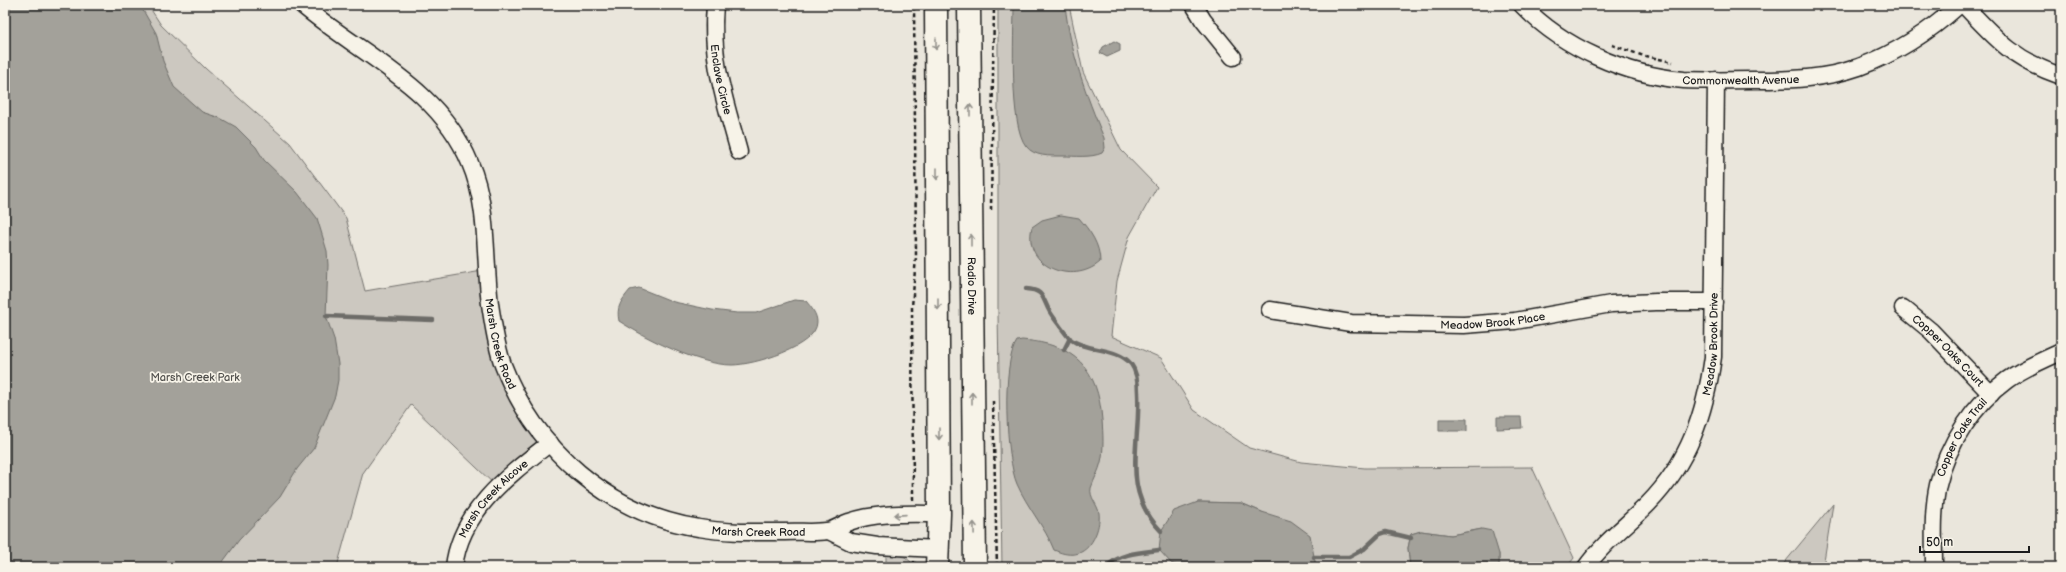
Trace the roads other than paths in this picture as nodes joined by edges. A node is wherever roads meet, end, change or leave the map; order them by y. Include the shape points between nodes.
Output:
1 (302, 5) edge
2 (715, 5) edge
3 (936, 5) edge
4 (969, 5) edge
5 (1194, 5) edge
6 (1522, 5) edge
7 (1959, 5) edge
8 (1964, 5) edge
9 (1233, 57) dead end
10 (2061, 76) edge
11 (1716, 80) junction
12 (739, 152) dead end
13 (1714, 302) junction
14 (1903, 308) dead end
15 (1270, 310) dead end
16 (2061, 352) edge
17 (1991, 394) junction
18 (550, 443) junction
19 (939, 514) junction
20 (829, 531) junction
21 (938, 558) edge
22 (454, 567) edge
23 (975, 567) edge
24 (1586, 567) edge
25 (1934, 567) edge

1 - 18 street, Marsh Creek Road via 409,83 431,103 452,130 470,162 480,194 490,304 502,362 529,417
2 - 12 street, Enclave Circle via 713,41 716,68
3 -> 19 main road
23 -> 4 main road, Radio Drive
5 - 9 street
6 - 11 street, Commonwealth Avenue via 1563,38 1609,61 1660,76 1685,80
7 - 11 street, Commonwealth Avenue via 1910,44 1833,75
8 - 10 street via 1998,41 2019,58
11 - 13 street, Meadow Brook Drive
13 - 15 street, Meadow Brook Place via 1611,304 1515,322 1464,325 1351,323
13 - 24 street, Meadow Brook Drive via 1713,357 1709,385 1693,439 1666,484
14 - 17 street, Copper Oaks Court via 1931,331
16 - 17 street, Copper Oaks Trail via 2026,368
17 - 25 street, Copper Oaks Trail via 1970,418 1946,461 1938,485 1934,518
18 - 20 street, Marsh Creek Road via 566,462 611,496 639,511 670,522 730,532
18 - 22 street, Marsh Creek Alcove via 513,471 488,496 467,527
19 -> 20 street, Marsh Creek Road via 874,516 849,522
19 - 21 main road
20 - 21 street, Marsh Creek Road via 851,542

